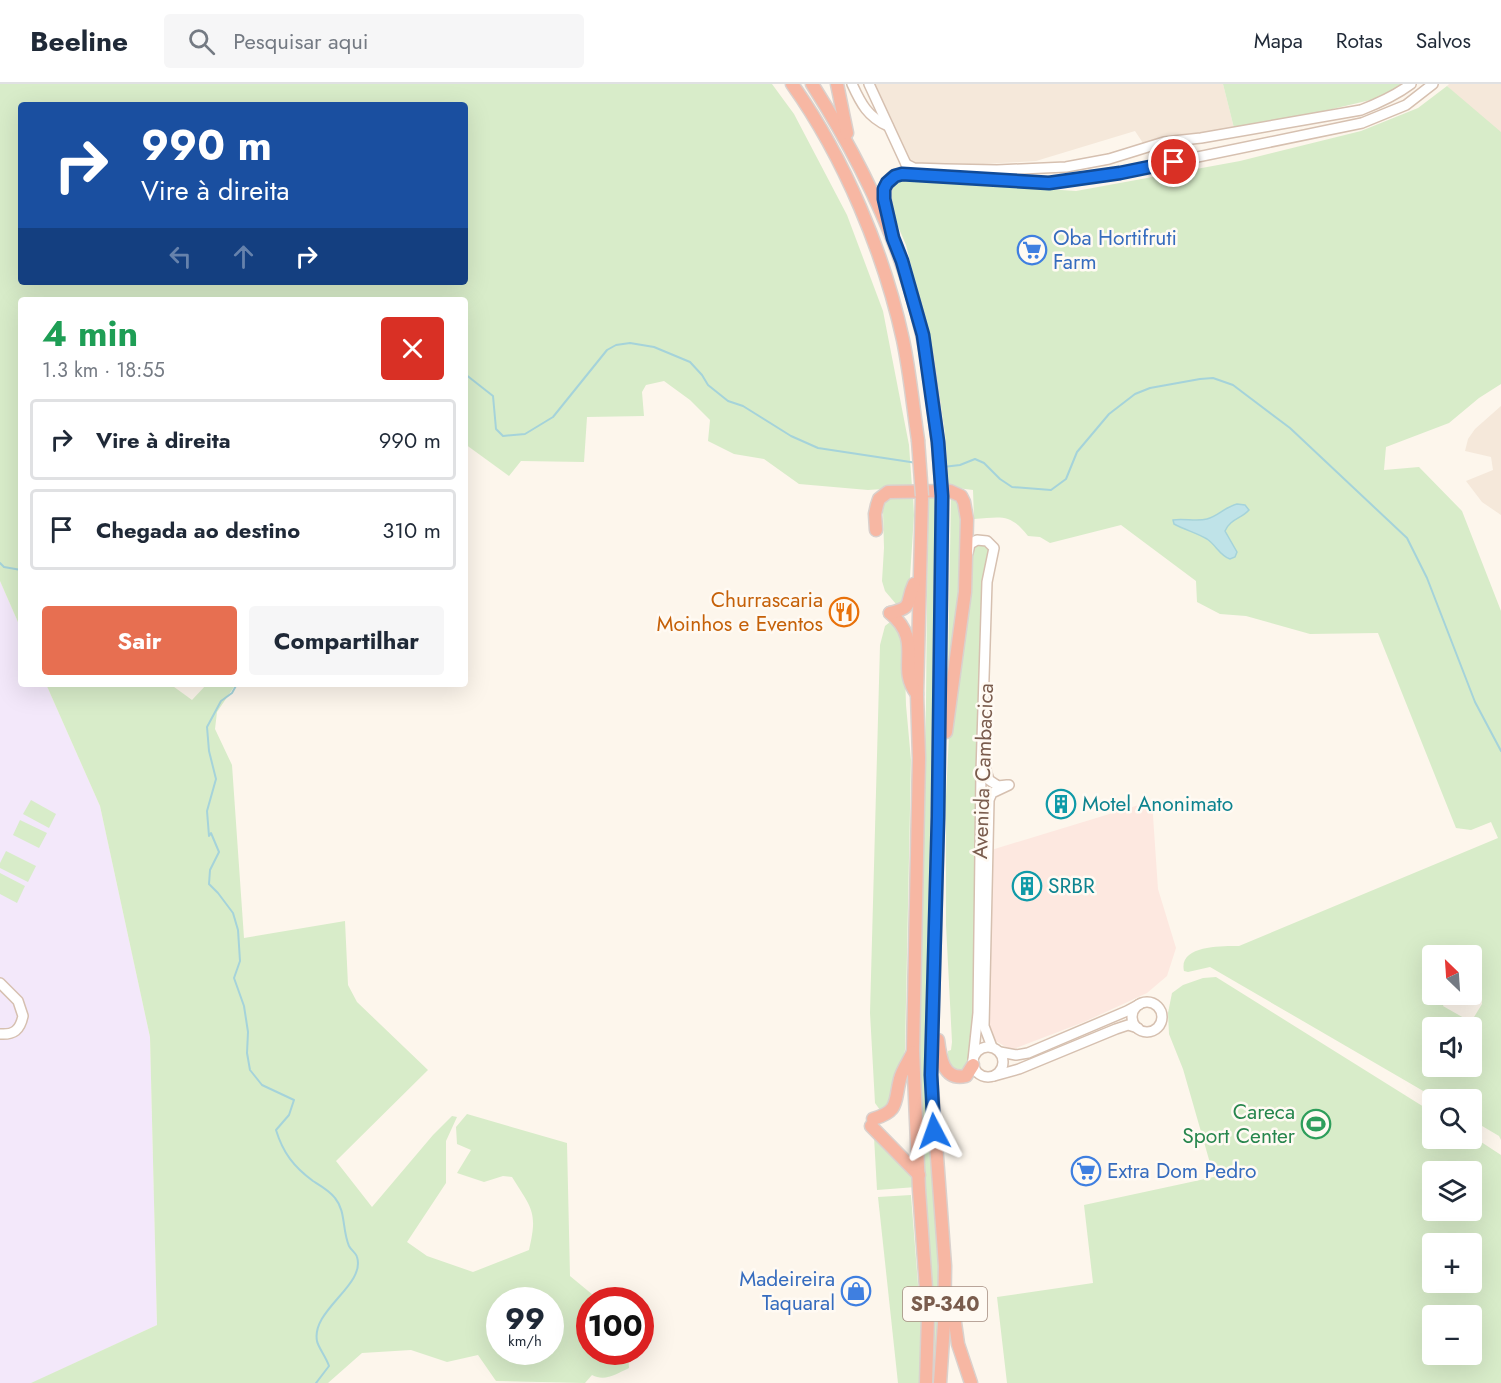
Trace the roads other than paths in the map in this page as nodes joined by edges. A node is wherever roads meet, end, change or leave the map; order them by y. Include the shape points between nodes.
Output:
1 (792, 84) edge
2 (812, 84) edge
3 (837, 84) edge
4 (852, 84) edge
5 (869, 84) edge
6 (1411, 84) edge
7 (1433, 84) edge
8 (888, 126) junction
9 (853, 154) junction
10 (906, 164) junction
11 (1085, 165) junction
12 (895, 176) junction
13 (1049, 183) junction
14 (893, 238) junction
15 (876, 530) dead end
16 (920, 580) junction
17 (966, 580) junction
18 (917, 694) junction
19 (983, 745) junction
20 (938, 817) junction
21 (936, 913) junction
22 (0, 983) edge
23 (1140, 1004) junction
24 (1138, 1028) junction
25 (0, 1034) edge
26 (996, 1049) junction
27 (913, 1051) junction
28 (973, 1062) junction
29 (994, 1076) junction
30 (919, 1175) junction
31 (942, 1225) junction
32 (926, 1383) edge
33 (940, 1383) edge
34 (971, 1383) edge

1 - 16 highway, SP-340, bridge via 824,135 858,202 903,340 922,495
2 - 9 highway, SP-340
3 - 9 highway
4 - 8 street via 862,106
5 - 8 street
6 - 11 street via 1381,103 1361,110 1164,142
7 - 13 street via 1406,105 1362,123 1120,173
8 - 10 street
9 - 14 highway, SP-340
10 - 11 street via 914,168 997,170
10 - 12 street
11 - 13 street via 1054,174
12 - 13 street
12 - 14 highway via 884,189
14 - 20 highway, SP-340, bridge via 923,335 938,442 942,496
15 - 17 highway via 877,505 888,492 956,493 967,510
16 - 18 highway, SP-340
16 - 18 highway via 913,585 907,607 890,613 908,637 908,679
17 - 19 street, Avenida Cambacica via 970,544 987,541 994,548 987,582
17 - 20 highway
18 - 27 highway, SP-340
19 - 26 street, Avenida Cambacica via 989,780 998,786 1010,785 992,793 989,800 984,1026
19 - 28 street, Avenida Cambacica via 978,1013
20 - 21 highway, SP-340
21 - 28 highway via 940,1057 947,1071 960,1077 968,1074
21 - 31 highway, SP-340 via 931,1075
22 - 25 street via 18,1001 23,1016 17,1030
23 - 24 street via 1132,1018
23 - 24 street via 1156,1004 1162,1019 1151,1031
23 - 26 street via 1028,1053 1016,1055
24 - 29 street via 1128,1025 1116,1029
26 - 28 street via 987,1046 978,1050
26 - 29 street via 1003,1056 1004,1066
27 - 30 highway, SP-340
27 - 30 highway via 900,1077 892,1110 872,1122
28 - 29 street via 975,1070 983,1076
30 - 32 highway, SP-340 via 928,1316
31 - 33 highway, SP-340 via 945,1300
31 - 34 highway via 955,1332

